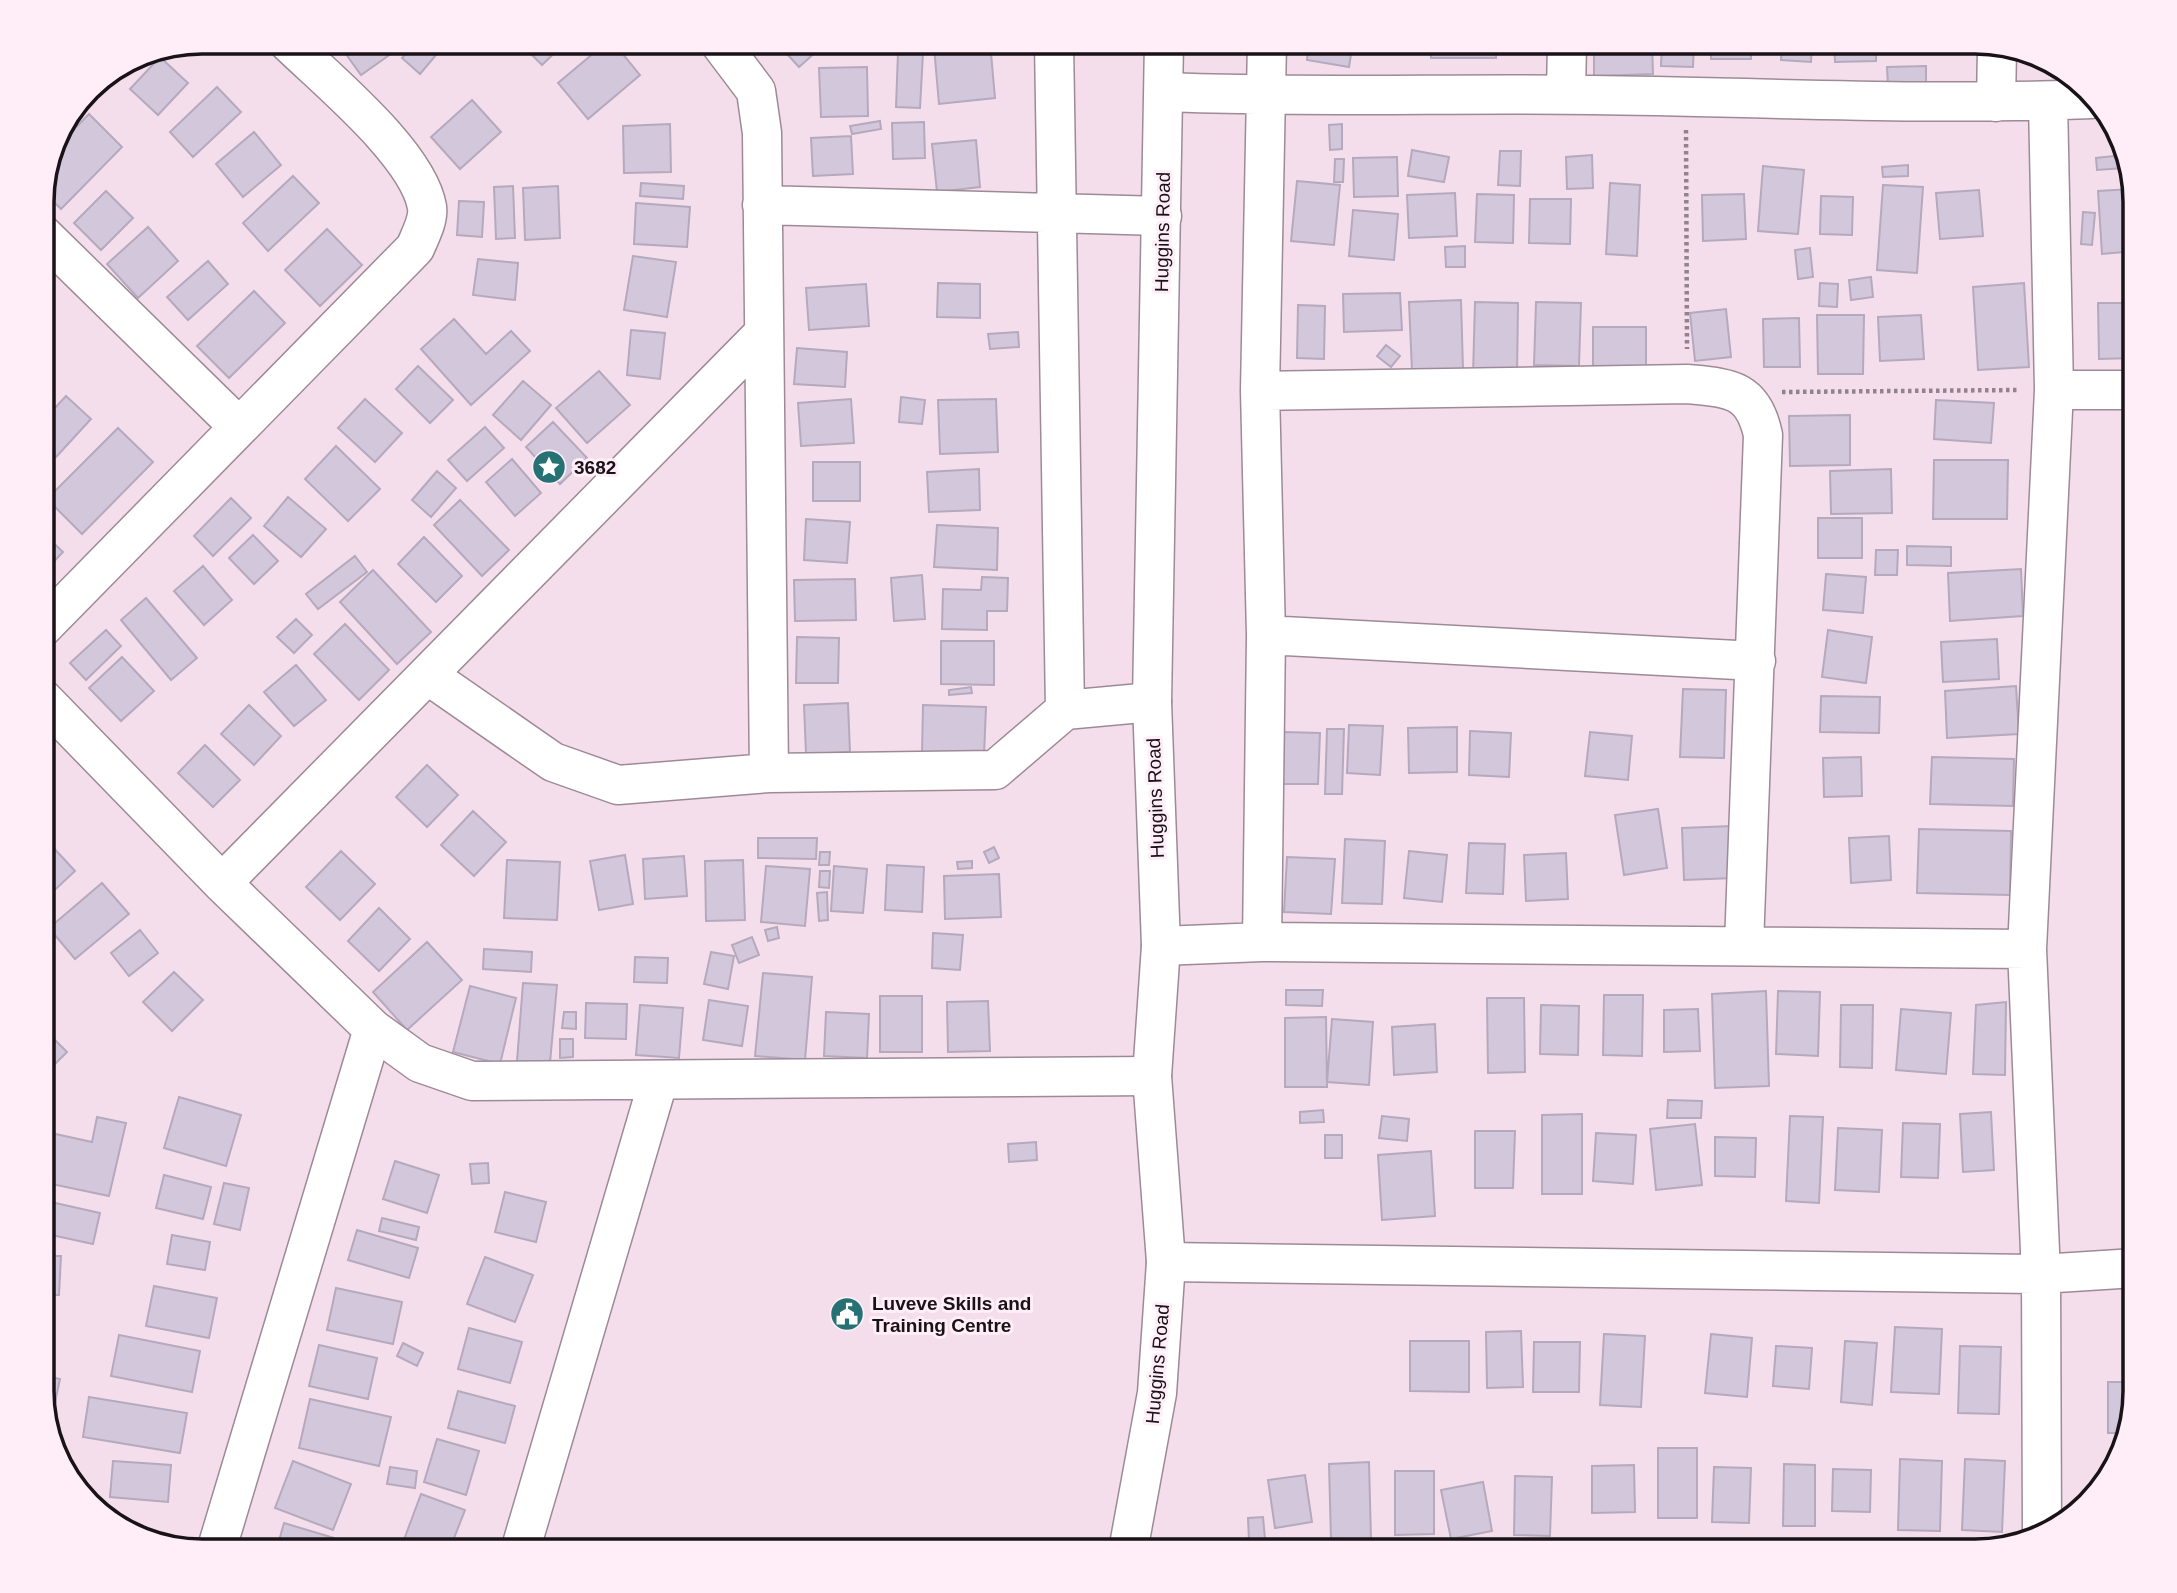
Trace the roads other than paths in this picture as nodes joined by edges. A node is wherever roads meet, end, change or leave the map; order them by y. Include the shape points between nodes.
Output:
1 (300, 54) edge
2 (728, 54) edge
3 (1054, 54) edge
4 (1164, 54) edge
5 (1266, 54) edge
6 (1567, 54) edge
7 (1997, 56) edge
8 (1164, 92) junction
9 (1566, 94) junction
10 (1268, 96) junction
11 (2080, 99) edge
12 (2048, 101) junction
13 (1996, 102) junction
14 (762, 205) junction
15 (1057, 213) junction
16 (1162, 216) junction
17 (55, 247) edge
18 (764, 333) junction
19 (2054, 390) junction
20 (2123, 390) edge
21 (1260, 391) junction
22 (239, 427) junction
23 (55, 615) edge
24 (1266, 635) junction
25 (1756, 661) junction
26 (429, 676) junction
27 (1152, 702) junction
28 (1065, 710) junction
29 (55, 711) edge
30 (769, 773) junction
31 (222, 883) junction
32 (1262, 942) junction
33 (1744, 945) junction
34 (1161, 946) junction
35 (2027, 949) junction
36 (373, 1029) junction
37 (1152, 1076) junction
38 (658, 1082) junction
39 (1166, 1262) junction
40 (2123, 1269) edge
41 (2041, 1274) junction
42 (2042, 1522) edge
43 (220, 1539) edge
44 (524, 1539) edge
45 (1130, 1539) edge

1 - 22 street via 404,157 427,209 415,248
2 - 14 street via 756,91 762,133
3 - 15 street
4 - 8 street, Huggins Road
5 - 10 street
6 - 9 street
7 - 13 street
8 - 10 street
8 - 16 street, Huggins Road
9 - 10 street
9 - 13 street
10 - 21 street
11 - 12 street
12 - 13 street
12 - 19 street
14 - 15 street
14 - 18 street
15 - 16 street
15 - 28 street
16 - 27 street, Huggins Road
17 - 22 street
18 - 26 street
18 - 30 street
19 - 20 street
19 - 35 street
21 - 24 street
21 - 25 street via 1687,384 1738,393 1758,411 1763,435
22 - 23 street
24 - 25 street
24 - 32 street
25 - 33 street
26 - 30 street via 553,762 618,785
26 - 31 street
27 - 28 street
27 - 34 street, Huggins Road
28 - 30 street via 995,770
29 - 31 street
31 - 36 street
32 - 33 street
32 - 34 street
33 - 35 street
34 - 37 street, Huggins Road
35 - 41 street
36 - 38 street via 420,1063 472,1081
36 - 43 street
37 - 38 street
37 - 39 street, Huggins Road
38 - 44 street
39 - 41 street
39 - 45 street, Huggins Road via 1157,1393
40 - 41 street
41 - 42 street

